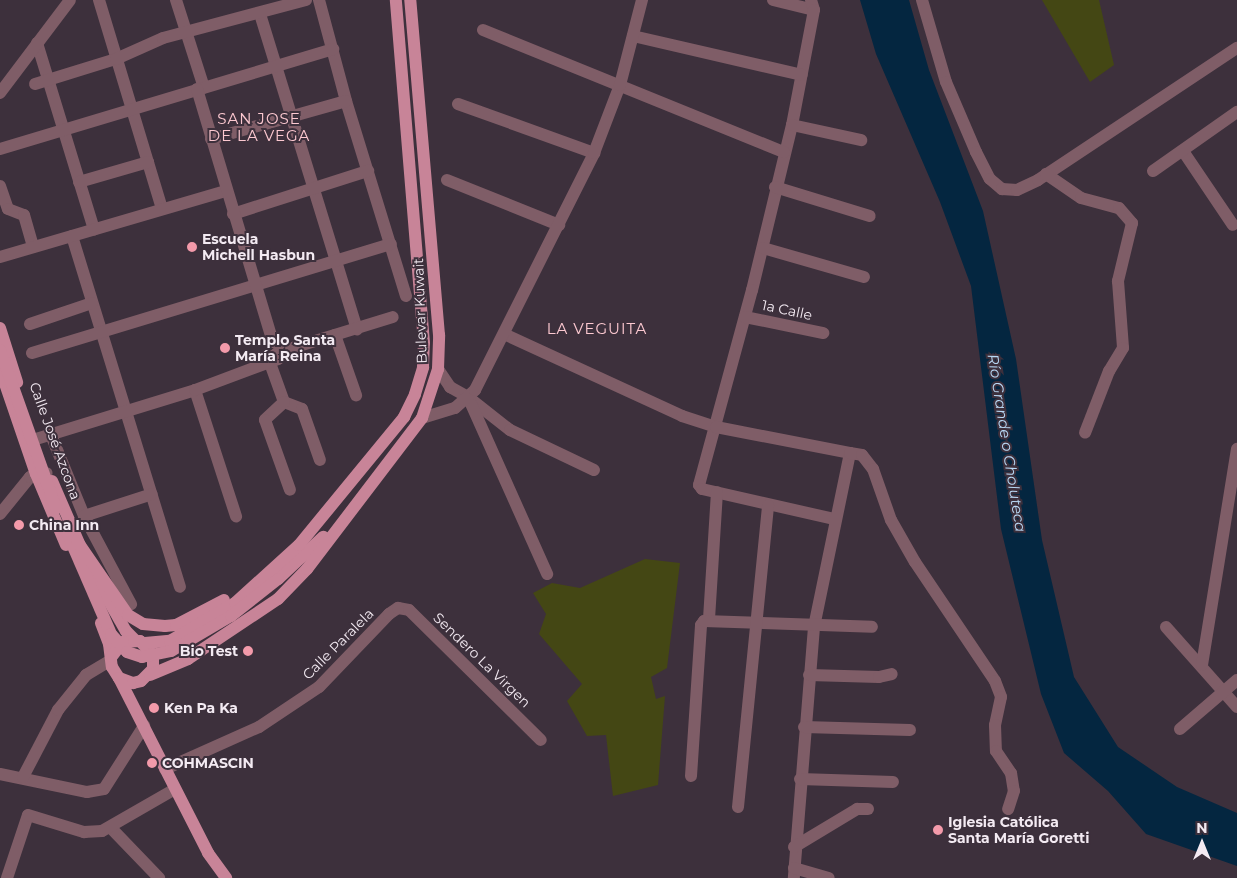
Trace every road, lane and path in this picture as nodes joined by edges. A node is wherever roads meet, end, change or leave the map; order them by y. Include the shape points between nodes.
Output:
1 (70, 0) edge
2 (99, 0) edge
3 (176, 0) edge
4 (306, 0) edge
5 (319, 0) edge
6 (396, 0) edge
7 (410, 0) edge
8 (642, 0) edge
9 (774, 0) edge
10 (922, 0) edge
11 (277, 4) edge
12 (813, 5) edge
13 (260, 14) junction
14 (483, 30) dead end
15 (187, 32) junction
16 (633, 36) junction
17 (37, 43) junction
18 (1237, 48) edge
19 (333, 49) junction
20 (116, 59) junction
21 (277, 66) junction
22 (802, 75) junction
23 (49, 79) junction
24 (35, 84) dead end
25 (620, 85) junction
26 (201, 89) junction
27 (0, 92) edge
28 (346, 101) junction
29 (458, 104) dead end
30 (133, 110) junction
31 (1237, 112) edge
32 (291, 117) junction
33 (792, 125) junction
34 (65, 130) junction
35 (212, 140) junction
36 (861, 140) dead end
37 (0, 149) edge
38 (1183, 151) junction
39 (784, 152) junction
40 (594, 153) junction
41 (148, 162) junction
42 (368, 171) junction
43 (1153, 171) dead end
44 (1046, 174) junction
45 (447, 180) dead end
46 (79, 182) junction
47 (0, 186) edge
48 (775, 187) junction
49 (312, 188) junction
50 (226, 191) junction
51 (162, 209) junction
52 (233, 214) junction
53 (870, 216) dead end
54 (559, 225) junction
55 (1233, 225) dead end
56 (94, 229) junction
57 (72, 236) junction
58 (390, 244) junction
59 (33, 247) junction
60 (763, 248) junction
61 (0, 257) edge
62 (334, 260) junction
63 (864, 277) dead end
64 (254, 284) junction
65 (406, 296) dead end
66 (92, 303) junction
67 (393, 317) dead end
68 (745, 317) junction
69 (30, 324) dead end
70 (0, 328) edge
71 (357, 329) junction
72 (100, 331) junction
73 (823, 333) dead end
74 (504, 334) junction
75 (335, 335) junction
76 (0, 350) edge
77 (32, 353) dead end
78 (273, 358) junction
79 (0, 368) edge
80 (438, 370) junction
81 (195, 390) junction
82 (356, 395) dead end
83 (468, 397) junction
84 (284, 402) junction
85 (125, 411) junction
86 (422, 418) junction
87 (716, 427) junction
88 (1086, 433) dead end
89 (51, 435) junction
90 (36, 439) junction
91 (1237, 449) edge
92 (850, 452) junction
93 (320, 460) dead end
94 (594, 470) dead end
95 (49, 473) junction
96 (36, 474) junction
97 (290, 490) dead end
98 (717, 492) junction
99 (152, 494) junction
100 (768, 504) junction
101 (56, 508) junction
102 (0, 514) edge
103 (84, 516) junction
104 (236, 516) dead end
105 (834, 519) junction
106 (338, 528) junction
107 (547, 574) dead end
108 (261, 579) junction
109 (180, 587) dead end
110 (131, 604) dead end
111 (398, 608) joint
112 (709, 620) junction
113 (757, 622) junction
114 (814, 627) junction
115 (872, 627) dead end
116 (1166, 627) dead end
117 (140, 642) junction
118 (112, 658) junction
119 (1202, 665) junction
120 (892, 674) dead end
121 (809, 675) junction
122 (149, 676) junction
123 (119, 678) junction
124 (1237, 680) edge
125 (1223, 691) junction
126 (1237, 707) edge
127 (135, 708) junction
128 (144, 726) junction
129 (804, 727) junction
130 (1180, 729) dead end
131 (910, 730) dead end
132 (541, 740) dead end
133 (165, 769) junction
134 (0, 774) edge
135 (691, 776) dead end
136 (23, 777) junction
137 (800, 779) junction
138 (893, 782) dead end
139 (175, 788) junction
140 (738, 806) dead end
141 (868, 809) dead end
142 (1008, 809) dead end
143 (110, 827) junction
144 (794, 847) junction
145 (794, 873) edge
146 (8, 878) edge
147 (159, 878) edge
148 (226, 878) edge
149 (829, 878) edge

1 - 17 street
2 - 20 street
3 - 15 street
4 - 11 street
5 - 19 street
6 - 108 main road, Bulevar Kuwait via 421,288 423,367 404,418 299,545
7 - 80 main road, Bulevar Kuwait via 436,280
8 - 16 street
9 - 12 street
10 - 44 street via 946,82 990,179 1002,189 1017,190
11 - 13 street
12 - 22 street
13 - 15 street
13 - 21 street
14 - 25 street
15 - 20 street via 163,38
15 - 26 street
16 - 22 street
16 - 25 street
17 - 23 street
17 - 27 street
18 - 44 street
19 - 21 street
19 - 28 street
20 - 23 street
20 - 30 street
21 - 26 street
21 - 32 street
22 - 33 street
23 - 24 street
23 - 34 street
25 - 39 street
25 - 40 street
26 - 30 street
26 - 35 street
28 - 32 street
28 - 42 street
29 - 40 street
30 - 34 street
30 - 41 street
31 - 38 street
32 - 35 street
32 - 49 street
33 - 36 street
33 - 39 street
34 - 37 street
34 - 46 street
35 - 50 street
38 - 43 street
38 - 55 street
39 - 48 street
40 - 54 street
41 - 46 street
41 - 51 street
42 - 49 street
42 - 58 street
44 - 88 street via 1080,198 1119,208 1132,223 1118,281 1123,348 1109,371
45 - 54 street
46 - 56 street
47 - 59 street via 8,209 24,215
48 - 53 street
48 - 60 street
49 - 52 street
49 - 62 street
50 - 51 street
50 - 52 street
51 - 56 street
52 - 64 street
54 - 74 street
56 - 57 street
57 - 59 street
57 - 66 street
58 - 62 street
58 - 65 street
59 - 61 street
60 - 63 street
60 - 68 street
62 - 64 street
62 - 71 street
64 - 72 street
64 - 78 street
66 - 69 street
66 - 72 street
67 - 71 street
68 - 73 street, 1a Calle
68 - 87 street
70 - 90 main road, Calle José Azcona
71 - 75 street
72 - 77 street
72 - 85 street
74 - 83 street via 475,390
74 - 87 street via 682,416
75 - 78 street
75 - 82 street
76 - 101 main road, bridge
78 - 81 street
78 - 84 street
79 - 96 main road, Calle José Azcona
80 - 83 street via 450,387
80 - 86 main road, Bulevar Kuwait
81 - 85 street
81 - 104 street
83 - 86 street via 455,408
83 - 94 street via 510,430
83 - 107 street
84 - 93 street via 302,409
84 - 97 street via 264,420
85 - 89 street
85 - 99 street
86 - 106 main road, Bulevar Kuwait
87 - 92 street
87 - 98 street via 699,485 702,489
89 - 90 street
89 - 103 street
90 - 95 main road, Calle José Azcona
91 - 119 street
92 - 105 street
92 - 142 street via 862,455 873,469 891,520 915,562 995,681 1001,697 995,725 996,751 1011,773 1014,791
95 - 96 street
95 - 117 main road, Calle José Azcona via 94,576
96 - 102 street
96 - 118 main road, Calle José Azcona via 93,604
98 - 100 street
98 - 112 street
99 - 103 street
99 - 109 street
100 - 105 street
100 - 113 street
101 - 106 main road, bridge via 111,634 127,652 151,658 171,651 231,616
101 - 108 main road, bridge via 128,615 143,624 176,625
103 - 110 street
105 - 114 street
106 - 122 main road, Bulevar Kuwait via 307,569 278,599 188,660
108 - 117 main road, Bulevar Kuwait via 235,603 170,641
111 - 132 street, Sendero La Virgen via 409,610
111 - 133 street, Calle Paralela via 319,687 259,727
112 - 113 street
112 - 135 street via 701,625
113 - 114 street
113 - 140 street
114 - 115 street
114 - 121 street
116 - 119 street
117 - 118 main road via 118,646
117 - 122 main road via 153,655
118 - 123 main road
118 - 136 street via 86,675 58,710
119 - 125 street
120 - 121 street via 879,677
121 - 129 street
122 - 123 main road via 133,683
122 - 127 main road
123 - 127 main road
124 - 125 street
125 - 126 street
125 - 130 street
127 - 128 main road
128 - 133 main road
128 - 136 street via 104,789 87,792
129 - 131 street
129 - 137 street
133 - 139 main road
134 - 136 street
137 - 138 street
137 - 144 street
139 - 143 street
139 - 148 main road via 208,853
141 - 144 street via 857,809
143 - 146 street via 84,832 28,815
143 - 147 street
144 - 145 street
145 - 149 street

